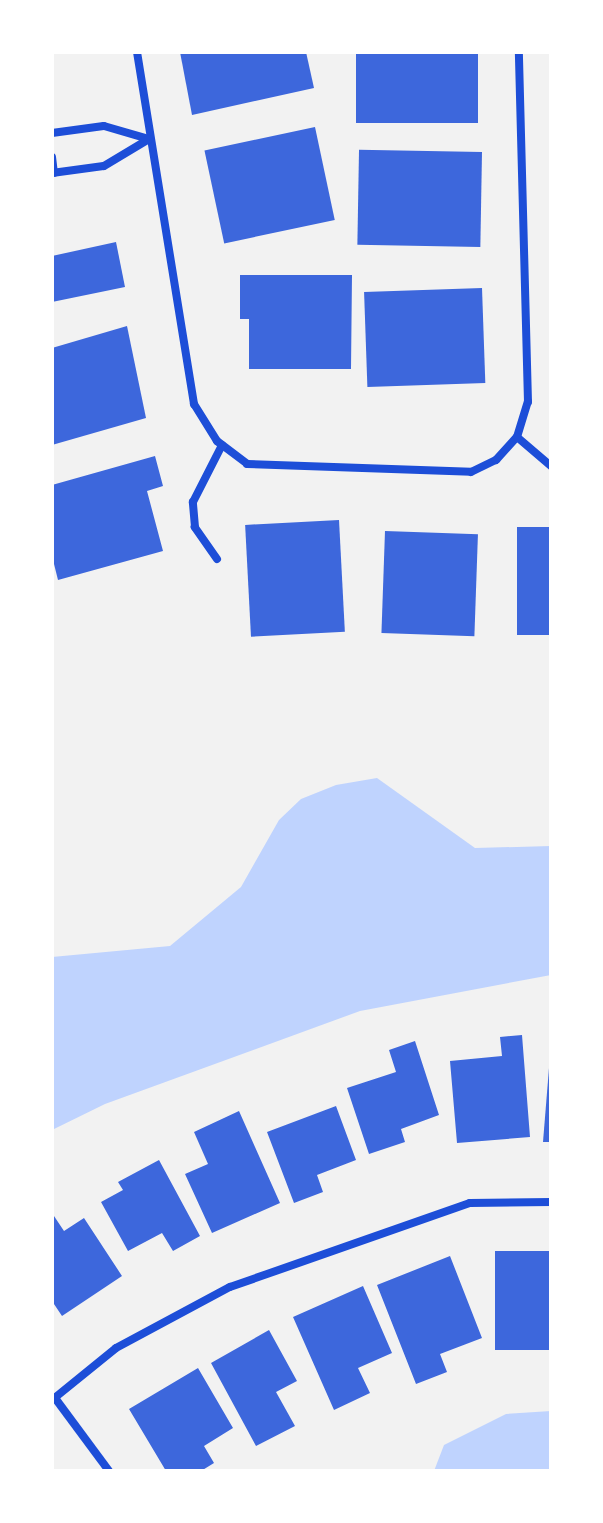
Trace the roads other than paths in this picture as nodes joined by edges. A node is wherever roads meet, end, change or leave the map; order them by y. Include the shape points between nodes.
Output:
1 (137, 52) edge
2 (519, 52) edge
3 (52, 133) edge
4 (149, 139) junction
5 (52, 157) edge
6 (53, 173) edge
7 (517, 437) junction
8 (222, 445) junction
9 (551, 466) edge
10 (217, 559) dead end
11 (551, 1202) edge
12 (54, 1399) edge
13 (109, 1471) edge

1 - 4 street
2 - 7 street via 528,402
3 - 4 street via 104,126
4 - 6 street via 104,166
4 - 8 street via 194,404
5 - 6 street
7 - 8 street via 496,460 471,472 247,464
7 - 9 street
8 - 10 street via 193,502 195,527
11 - 12 street via 470,1203 230,1287 116,1348
12 - 13 street

